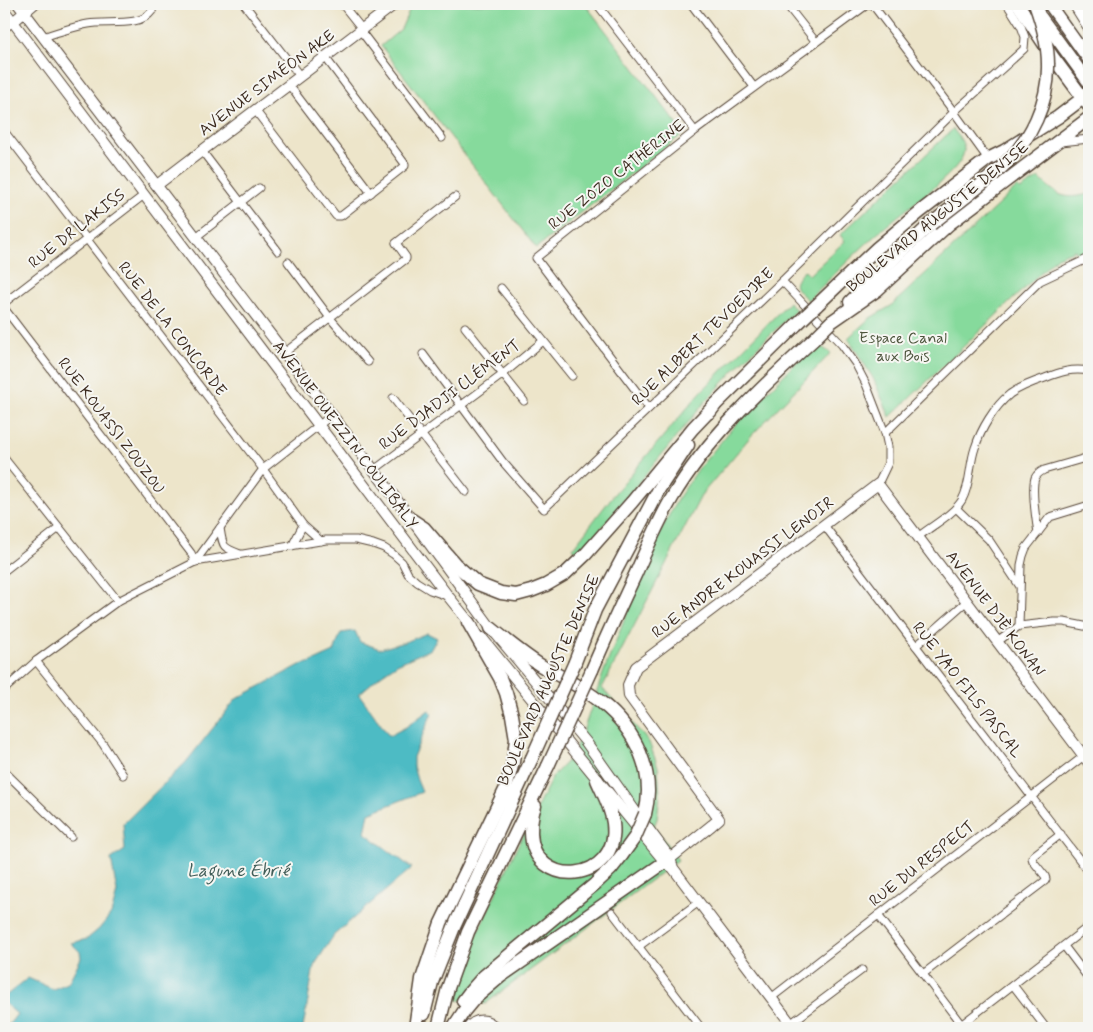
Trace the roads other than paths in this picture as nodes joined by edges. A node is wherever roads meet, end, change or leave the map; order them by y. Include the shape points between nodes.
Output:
1 (18, 4) edge
2 (34, 4) edge
3 (154, 4) edge
4 (244, 4) edge
5 (342, 4) edge
6 (395, 4) edge
7 (597, 4) edge
8 (691, 4) edge
9 (786, 4) edge
10 (870, 4) edge
11 (1008, 4) edge
12 (1018, 4) edge
13 (1031, 4) edge
14 (1035, 4) edge
15 (1049, 4) edge
16 (1087, 4) edge
17 (1075, 6) edge
18 (4, 10) edge
19 (25, 12) junction
20 (13, 22) junction
21 (1089, 28) edge
22 (4, 29) edge
23 (361, 30) junction
24 (43, 37) junction
25 (816, 42) junction
26 (325, 57) junction
27 (1089, 60) edge
28 (300, 76) junction
29 (1089, 83) edge
30 (289, 85) junction
31 (754, 87) junction
32 (1087, 99) edge
33 (255, 110) junction
34 (954, 112) junction
35 (1089, 118) edge
36 (695, 131) junction
37 (4, 132) edge
38 (442, 138) dead end
39 (1089, 139) edge
40 (1056, 143) junction
41 (202, 151) junction
42 (988, 159) junction
43 (156, 185) junction
44 (259, 188) dead end
45 (372, 193) junction
46 (144, 195) junction
47 (455, 197) dead end
48 (241, 202) junction
49 (196, 237) junction
50 (86, 240) junction
51 (278, 251) dead end
52 (1089, 258) edge
53 (288, 262) dead end
54 (782, 281) junction
55 (501, 288) dead end
56 (4, 303) edge
57 (4, 308) edge
58 (330, 318) junction
59 (831, 322) junction
60 (465, 327) dead end
61 (543, 341) junction
62 (284, 353) junction
63 (423, 354) dead end
64 (368, 362) dead end
65 (1089, 371) edge
66 (502, 374) junction
67 (572, 376) dead end
68 (393, 398) dead end
69 (524, 401) dead end
70 (715, 405) junction
71 (461, 406) junction
72 (649, 408) junction
73 (332, 415) junction
74 (319, 426) junction
75 (885, 433) junction
76 (421, 434) junction
77 (1088, 457) edge
78 (4, 458) edge
79 (1089, 468) edge
80 (263, 469) junction
81 (374, 470) junction
82 (878, 484) junction
83 (466, 492) dead end
84 (1089, 505) edge
85 (956, 508) junction
86 (412, 520) junction
87 (303, 525) junction
88 (824, 525) junction
89 (60, 528) junction
90 (220, 528) junction
91 (1038, 533) junction
92 (918, 536) junction
93 (321, 541) junction
94 (292, 546) junction
95 (240, 554) junction
96 (195, 562) junction
97 (4, 571) edge
98 (1020, 586) junction
99 (448, 596) junction
100 (118, 601) junction
101 (966, 601) junction
102 (468, 622) junction
103 (1019, 626) junction
104 (1089, 626) edge
105 (491, 628) junction
106 (997, 642) junction
107 (916, 646) junction
108 (36, 661) junction
109 (4, 690) edge
110 (1088, 757) edge
111 (548, 766) junction
112 (4, 771) edge
113 (123, 775) dead end
114 (597, 780) junction
115 (1032, 797) junction
116 (1061, 834) junction
117 (71, 837) dead end
118 (670, 863) junction
119 (1089, 872) edge
120 (699, 902) junction
121 (612, 912) dead end
122 (878, 915) junction
123 (1089, 926) edge
124 (1064, 946) junction
125 (638, 947) junction
126 (862, 970) dead end
127 (923, 974) junction
128 (1089, 979) edge
129 (1013, 985) junction
130 (771, 998) junction
131 (792, 1026) edge
132 (961, 1027) edge
133 (415, 1028) edge
134 (420, 1028) edge
135 (438, 1028) edge
136 (452, 1028) edge
137 (466, 1028) edge
138 (497, 1028) edge
139 (701, 1028) edge
140 (1046, 1028) edge

1 - 19 street, AVENUE OUEZZIN COULIBALY
2 - 19 street
3 - 24 street via 152,11 132,22 89,24
4 - 28 street
5 - 23 street
6 - 23 street, AVENUE SIMÉON AKE
7 - 36 street
8 - 31 street
9 - 25 street
10 - 25 street, RUE ZOZO CATHÉRINE
10 - 34 street
11 - 34 street, RUE ALBERT TEVOEDJRE via 1025,37 1024,49
12 - 32 highway via 1052,56
13 - 29 main road, bridge
14 - 59 highway, BOULEVARD AUGUSTE DENISE, bridge via 1042,24 1048,63 1042,106 1031,130 1003,166 931,224
15 - 27 main road
16 - 17 street
17 - 21 street
18 - 20 street, AVENUE OUEZZIN COULIBALY
19 - 20 street
19 - 24 street, AVENUE OUEZZIN COULIBALY
20 - 22 street
20 - 46 street, AVENUE OUEZZIN COULIBALY
23 - 26 street, AVENUE SIMÉON AKE
23 - 38 street
24 - 43 street, AVENUE OUEZZIN COULIBALY
25 - 31 street, RUE ZOZO CATHÉRINE
26 - 28 street, AVENUE SIMÉON AKE
26 - 45 street via 405,164
28 - 30 street, AVENUE SIMÉON AKE
30 - 33 street, AVENUE SIMÉON AKE
30 - 45 street
31 - 36 street, RUE ZOZO CATHÉRINE
32 - 42 highway, BOULEVARD AUGUSTE DENISE
33 - 41 street, AVENUE SIMÉON AKE
33 - 45 street via 336,216 341,216
34 - 42 street
34 - 54 street, RUE ALBERT TEVOEDJRE
35 - 40 highway, BOULEVARD AUGUSTE DENISE
36 - 72 street, RUE ZOZO CATHÉRINE via 536,258
37 - 50 street, RUE DE LA CONCORDE
39 - 40 street
40 - 59 highway, BOULEVARD AUGUSTE DENISE via 949,224 877,290
41 - 43 street, AVENUE SIMÉON AKE
41 - 48 street
42 - 70 highway, BOULEVARD AUGUSTE DENISE, bridge via 877,248
43 - 49 street, AVENUE OUEZZIN COULIBALY
44 - 48 street
46 - 50 street, RUE DR LAKISS
46 - 74 street, AVENUE OUEZZIN COULIBALY
47 - 58 street via 396,243 406,259
48 - 49 street
48 - 51 street
49 - 62 street, AVENUE OUEZZIN COULIBALY
50 - 56 street, RUE DR LAKISS
50 - 80 street, RUE DE LA CONCORDE
52 - 75 street via 1040,281
53 - 58 street
54 - 72 street, RUE ALBERT TEVOEDJRE
54 - 75 street, RUE ANDRE KOUASSI LENOIR via 855,363
55 - 61 street
57 - 96 street, RUE KOUASSI ZOUZOU
58 - 62 street
58 - 64 street
59 - 111 highway, BOULEVARD AUGUSTE DENISE, bridge via 730,421 672,498
60 - 66 street
61 - 66 street, RUE DJADJI CLÉMENT
61 - 67 street
62 - 73 street, AVENUE OUEZZIN COULIBALY
63 - 71 street, RUE ALBERT TEVOEDJRE
65 - 85 street via 1078,369 1059,373 1026,385 1010,395 991,414 974,450 968,483
66 - 69 street
66 - 71 street, RUE DJADJI CLÉMENT
68 - 76 street
70 - 86 highway via 585,555 565,574 531,591 516,595 478,584 455,564 424,528
70 - 134 highway, BOULEVARD AUGUSTE DENISE, bridge via 659,488 595,610 575,662 454,927 432,982
71 - 72 street, RUE ALBERT TEVOEDJRE via 544,509
71 - 76 street, RUE DJADJI CLÉMENT
73 - 74 street
73 - 81 street, AVENUE OUEZZIN COULIBALY
74 - 80 street
74 - 99 street, AVENUE OUEZZIN COULIBALY
75 - 82 street, RUE ANDRE KOUASSI LENOIR via 888,463
76 - 81 street, RUE DJADJI CLÉMENT
76 - 83 street
77 - 79 street
77 - 91 street via 1044,470 1036,477
78 - 89 street
80 - 87 street, RUE DE LA CONCORDE
80 - 90 street
81 - 86 street, AVENUE OUEZZIN COULIBALY
82 - 88 street, RUE ANDRE KOUASSI LENOIR
82 - 92 street, AVENUE DJÈ KONAN
84 - 91 street via 1050,517
85 - 92 street
85 - 98 street via 989,540
86 - 105 street, AVENUE OUEZZIN COULIBALY
87 - 93 street, RUE DE LA CONCORDE
87 - 94 street
88 - 107 street, RUE YAO FILS PASCAL
88 - 118 street, RUE ANDRE KOUASSI LENOIR via 636,667 628,685 629,696 719,819
89 - 97 street
89 - 100 street
90 - 95 street via 224,546
90 - 96 street
91 - 98 street via 1023,556
92 - 101 street, AVENUE DJÈ KONAN
93 - 94 street
93 - 99 street via 356,540 384,548 402,562 417,582
94 - 95 street
95 - 96 street
96 - 100 street
98 - 103 street
99 - 102 street, AVENUE OUEZZIN COULIBALY
100 - 108 street
101 - 106 street, AVENUE DJÈ KONAN
101 - 107 street
102 - 114 street, AVENUE OUEZZIN COULIBALY
102 - 133 highway via 506,693 516,739 513,762 506,788 441,923 422,979
103 - 104 street via 1064,622
103 - 106 street
105 - 118 street, AVENUE OUEZZIN COULIBALY via 586,742
105 - 136 highway, bridge via 516,649 580,687 616,715 637,745 645,765 648,801 634,837 610,869 484,976 459,1007
106 - 110 street, AVENUE DJÈ KONAN
107 - 115 street, RUE YAO FILS PASCAL
108 - 109 street
108 - 113 street via 103,744
110 - 115 street, RUE DU RESPECT
111 - 114 highway via 532,813 531,841 544,864 555,870 568,873 592,868 610,849 614,824
111 - 135 highway, BOULEVARD AUGUSTE DENISE via 468,932
112 - 117 street
114 - 118 street, AVENUE OUEZZIN COULIBALY
115 - 116 street, RUE YAO FILS PASCAL
115 - 122 street, RUE DU RESPECT
116 - 119 street, RUE YAO FILS PASCAL
116 - 127 street via 1032,858 1045,881
118 - 120 street, AVENUE OUEZZIN COULIBALY
118 - 136 highway via 501,976 474,999
120 - 125 street
120 - 130 street, AVENUE OUEZZIN COULIBALY
121 - 125 street
122 - 127 street
122 - 130 street, RUE DU RESPECT
123 - 124 street
124 - 128 street
124 - 129 street
125 - 139 street
126 - 131 street
127 - 132 street
129 - 132 street
129 - 140 street
130 - 131 street, AVENUE OUEZZIN COULIBALY
137 - 138 street via 479,1018 488,1019

